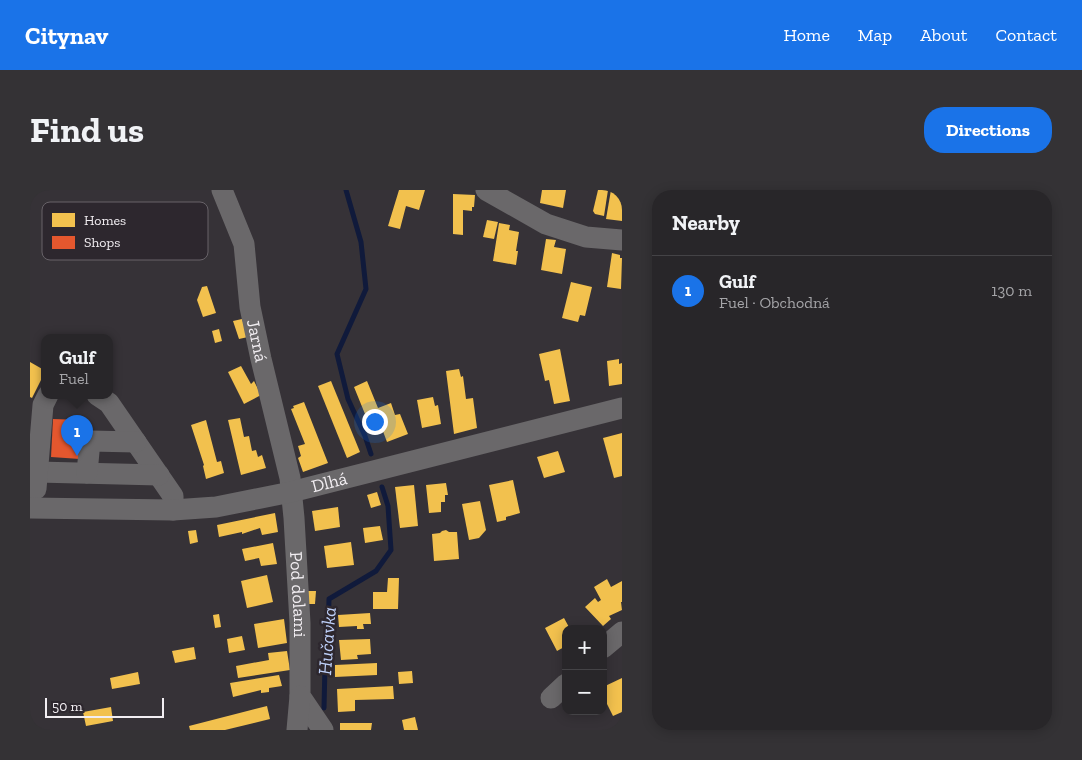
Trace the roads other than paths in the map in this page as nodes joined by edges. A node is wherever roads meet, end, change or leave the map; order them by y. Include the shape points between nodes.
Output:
1 (222, 190) edge
2 (486, 190) edge
3 (622, 240) edge
4 (46, 399) edge
5 (104, 399) edge
6 (622, 408) edge
7 (148, 459) junction
8 (88, 463) junction
9 (34, 492) edge
10 (291, 492) junction
11 (173, 510) junction
12 (622, 632) edge
13 (607, 645) edge
14 (300, 696) junction
15 (297, 730) edge
16 (323, 730) edge

1 - 10 street, Jarná via 244,244 250,307
2 - 3 street via 546,224 586,237
4 - 9 street
5 - 7 street via 110,403
6 - 10 street, Dlhá
7 - 8 street
7 - 8 street via 90,441
7 - 11 street via 173,496
8 - 9 street
9 - 11 street, Dlhá
10 - 11 street, Dlhá via 216,508
10 - 14 street, Pod dolami via 300,623
12 - 13 street
14 - 15 street, Pod dolami
14 - 16 street

